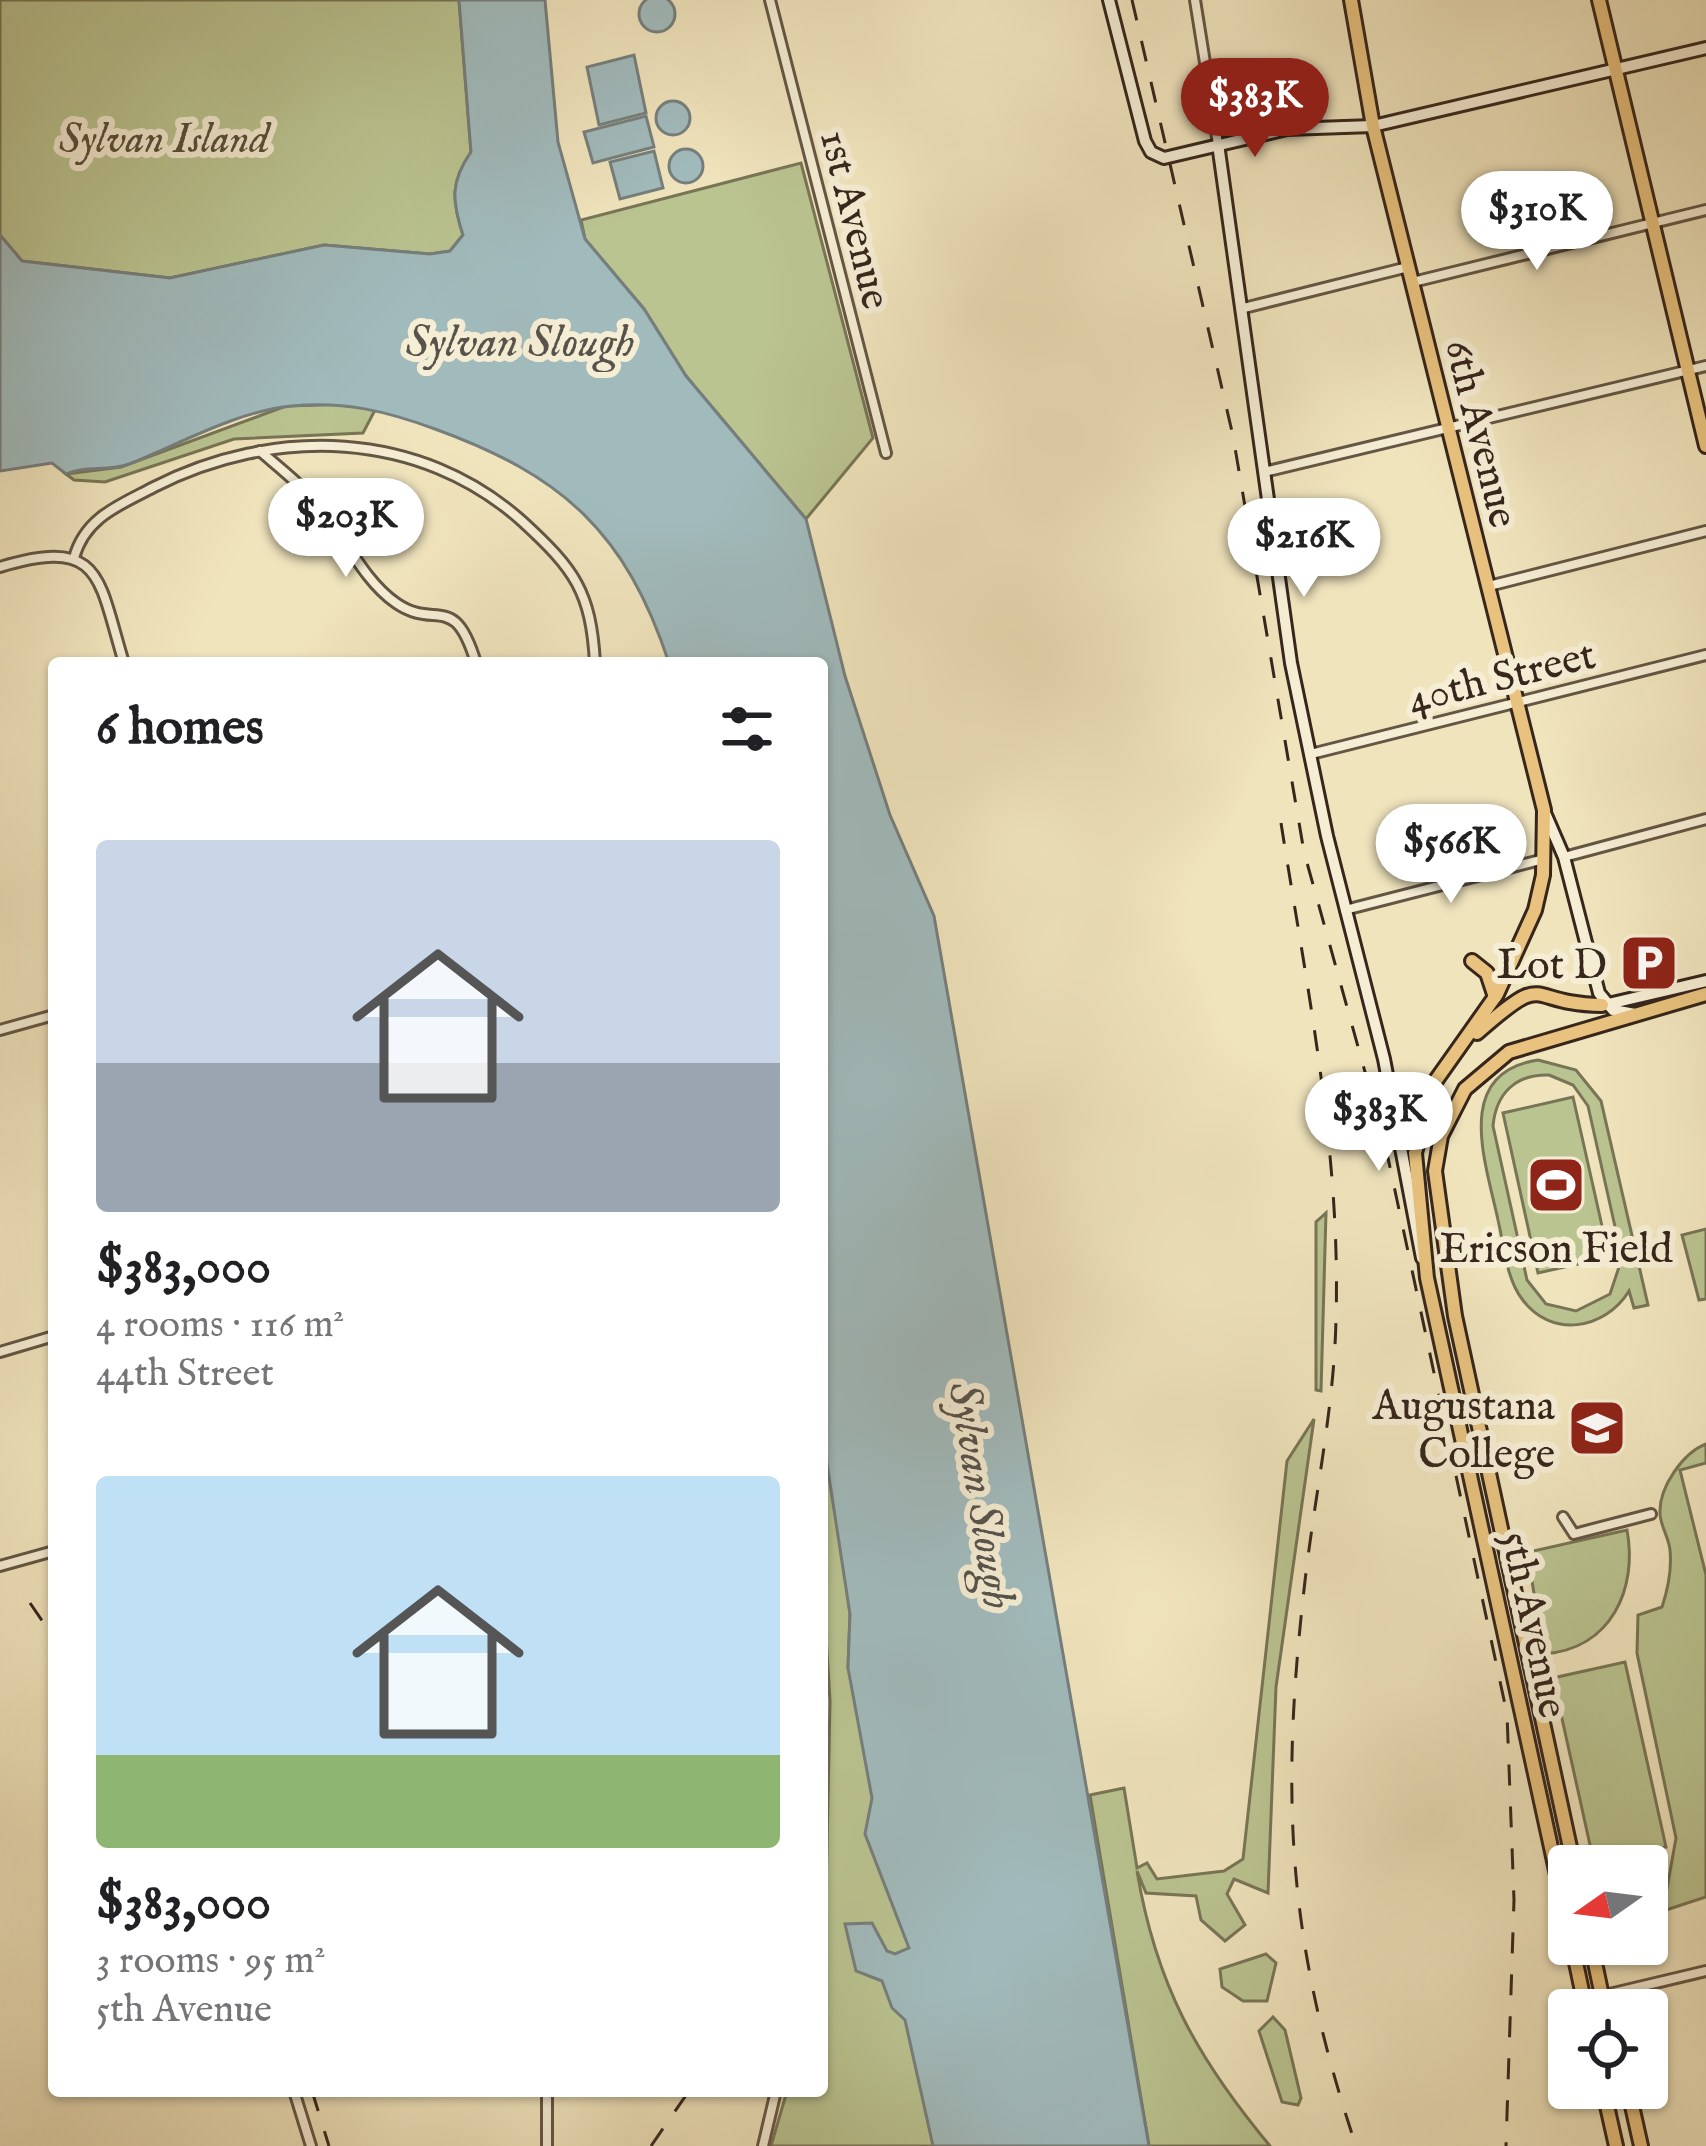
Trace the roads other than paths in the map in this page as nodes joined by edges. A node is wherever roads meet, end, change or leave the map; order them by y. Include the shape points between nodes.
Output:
1 (770, 0) edge
2 (1109, 0) edge
3 (1195, 0) edge
4 (1351, 0) edge
5 (1599, 0) edge
6 (1706, 48) edge
7 (1616, 70) junction
8 (1373, 126) junction
9 (1218, 144) junction
10 (1706, 210) edge
11 (1652, 223) junction
12 (1408, 267) junction
13 (1412, 282) junction
14 (1244, 308) junction
15 (1706, 366) edge
16 (1688, 370) junction
17 (1448, 430) junction
18 (1706, 446) edge
19 (259, 450) junction
20 (886, 453) dead end
21 (1264, 472) junction
22 (1706, 531) edge
23 (74, 557) junction
24 (0, 567) edge
25 (1489, 586) junction
26 (1706, 655) edge
27 (122, 657) edge
28 (473, 657) edge
29 (594, 657) edge
30 (1518, 702) junction
31 (1311, 754) junction
32 (1544, 810) junction
33 (1706, 819) edge
34 (1564, 856) junction
35 (1544, 859) junction
36 (1345, 910) junction
37 (1472, 961) dead end
38 (1706, 981) edge
39 (1706, 994) edge
40 (1495, 997) junction
41 (1604, 1005) junction
42 (1638, 1014) junction
43 (48, 1017) edge
44 (0, 1030) edge
45 (1454, 1054) junction
46 (1427, 1278) junction
47 (48, 1338) edge
48 (0, 1352) edge
49 (1651, 1514) dead end
50 (1563, 1517) dead end
51 (48, 1554) edge
52 (0, 1566) edge
53 (1550, 1845) edge
54 (1570, 1845) edge
55 (1706, 1971) edge
56 (1649, 1989) edge
57 (296, 2097) edge
58 (547, 2097) edge
59 (775, 2097) edge
60 (1608, 2109) edge
61 (1632, 2109) edge
62 (311, 2146) edge
63 (548, 2146) edge
64 (764, 2146) edge
65 (1616, 2146) edge
66 (1640, 2146) edge

1 - 20 street, 1st Avenue
2 - 9 street via 1151,152 1169,158
3 - 9 street
4 - 8 main road, 6th Avenue
5 - 7 main road
6 - 7 street
7 - 8 street
7 - 11 main road
8 - 9 street via 1287,129
8 - 12 main road, 6th Avenue
9 - 14 street
10 - 11 street
11 - 13 street
11 - 16 main road
12 - 13 main road, 6th Avenue
12 - 14 street
13 - 17 main road, 6th Avenue
14 - 21 street
15 - 16 street
16 - 17 street
16 - 18 main road
17 - 21 street
17 - 25 main road, 6th Avenue
19 - 23 street via 223,457 110,509 88,528
19 - 28 street via 320,506 398,605 441,612 460,626
19 - 29 street via 377,450 479,484 575,574
21 - 31 street
22 - 25 street
23 - 24 street via 41,554
23 - 27 street via 101,588
25 - 30 main road, 6th Avenue
26 - 30 street, 40th Street
30 - 31 street, 40th Street
30 - 32 main road, 6th Avenue
31 - 36 street
32 - 34 street, 6th Avenue
32 - 35 main road, 6th Avenue
33 - 34 street
34 - 41 street, 6th Avenue
35 - 36 street
35 - 40 main road, 6th Avenue via 1534,910
36 - 46 street
37 - 40 main road via 1487,973
38 - 41 street
39 - 42 main road
40 - 45 main road, 6th Avenue
41 - 42 street
41 - 45 main road via 1541,991 1521,995
42 - 54 main road, 5th Avenue via 1509,1052 1479,1074 1441,1136 1435,1171
43 - 44 street
45 - 46 main road, 5th Avenue via 1416,1136
46 - 53 main road, 5th Avenue
47 - 48 street
49 - 50 street via 1574,1534
51 - 52 street
55 - 56 street
57 - 62 street
58 - 63 street
59 - 64 street
60 - 65 main road
61 - 66 main road

